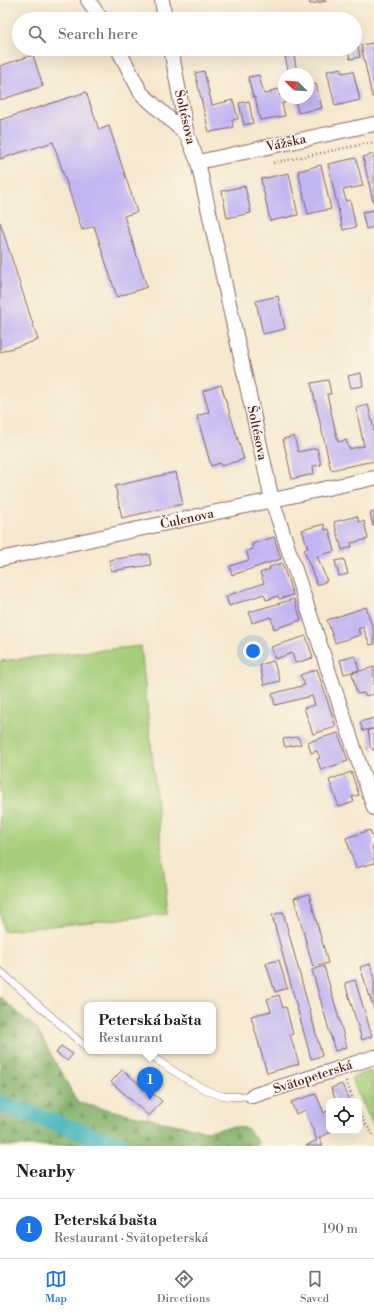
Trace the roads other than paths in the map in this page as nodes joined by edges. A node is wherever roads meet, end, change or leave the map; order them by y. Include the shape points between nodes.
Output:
1 (88, 0) edge
2 (163, 0) edge
3 (97, 12) edge
4 (165, 12) edge
5 (122, 56) edge
6 (172, 56) edge
7 (374, 124) edge
8 (187, 136) junction
9 (198, 162) junction
10 (374, 478) edge
11 (272, 500) junction
12 (0, 559) edge
13 (374, 808) edge
14 (0, 971) edge
15 (84, 1045) edge
16 (148, 1054) edge
17 (374, 1056) edge
18 (252, 1096) joint

1 - 3 street
2 - 4 street
5 - 8 street via 142,93
6 - 8 street, Šoltésova
7 - 9 street, Vážska
8 - 9 street, Šoltésova
9 - 11 street, Šoltésova
10 - 11 street, Čulenova
11 - 12 street, Čulenova
11 - 13 street, Šoltésova
14 - 15 lane
16 - 18 lane via 212,1092 225,1096
17 - 18 street, Svätopeterská

